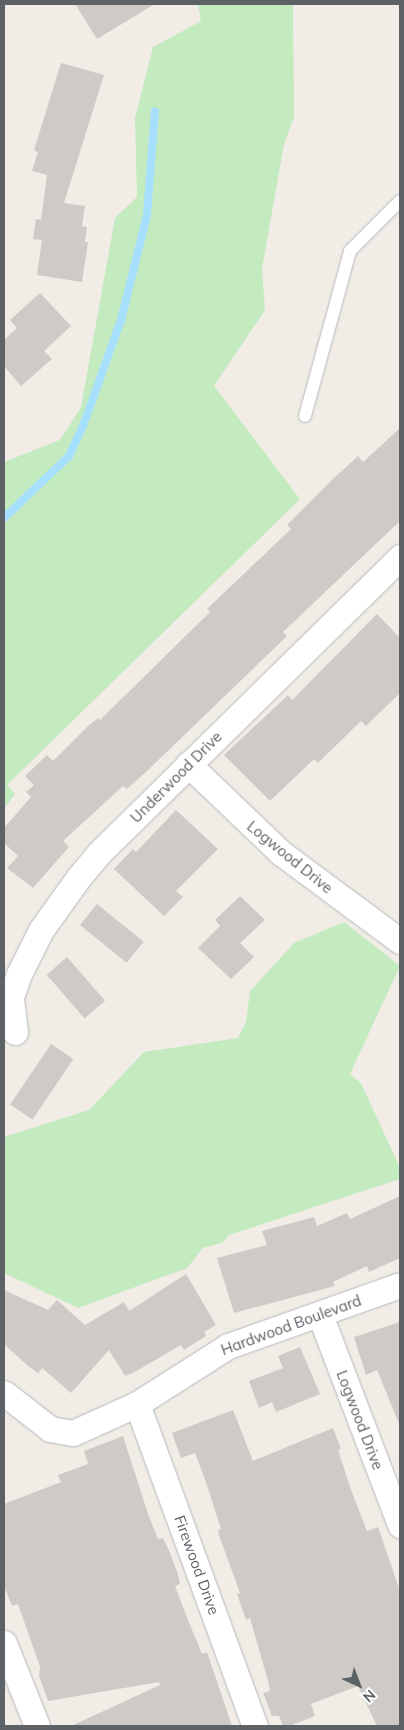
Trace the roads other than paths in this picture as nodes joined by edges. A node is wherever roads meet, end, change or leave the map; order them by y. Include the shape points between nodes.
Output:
1 (400, 201) edge
2 (305, 416) dead end
3 (400, 557) edge
4 (188, 764) junction
5 (400, 941) edge
6 (15, 1032) dead end
7 (400, 1285) edge
8 (320, 1315) junction
9 (4, 1393) edge
10 (137, 1404) junction
11 (400, 1525) edge
12 (4, 1643) edge
13 (36, 1726) edge
14 (255, 1726) edge

1 - 2 lane via 350,251
3 - 4 street, Underwood Drive
4 - 5 street, Logwood Drive via 280,853
4 - 6 street, Underwood Drive via 98,854 41,930 11,997
7 - 8 street, Hardwood Boulevard
8 - 10 street, Hardwood Boulevard via 228,1346
8 - 11 street, Logwood Drive
9 - 10 street, Hardwood Boulevard via 42,1424 61,1433 73,1433
10 - 14 street, Firewood Drive
12 - 13 street

